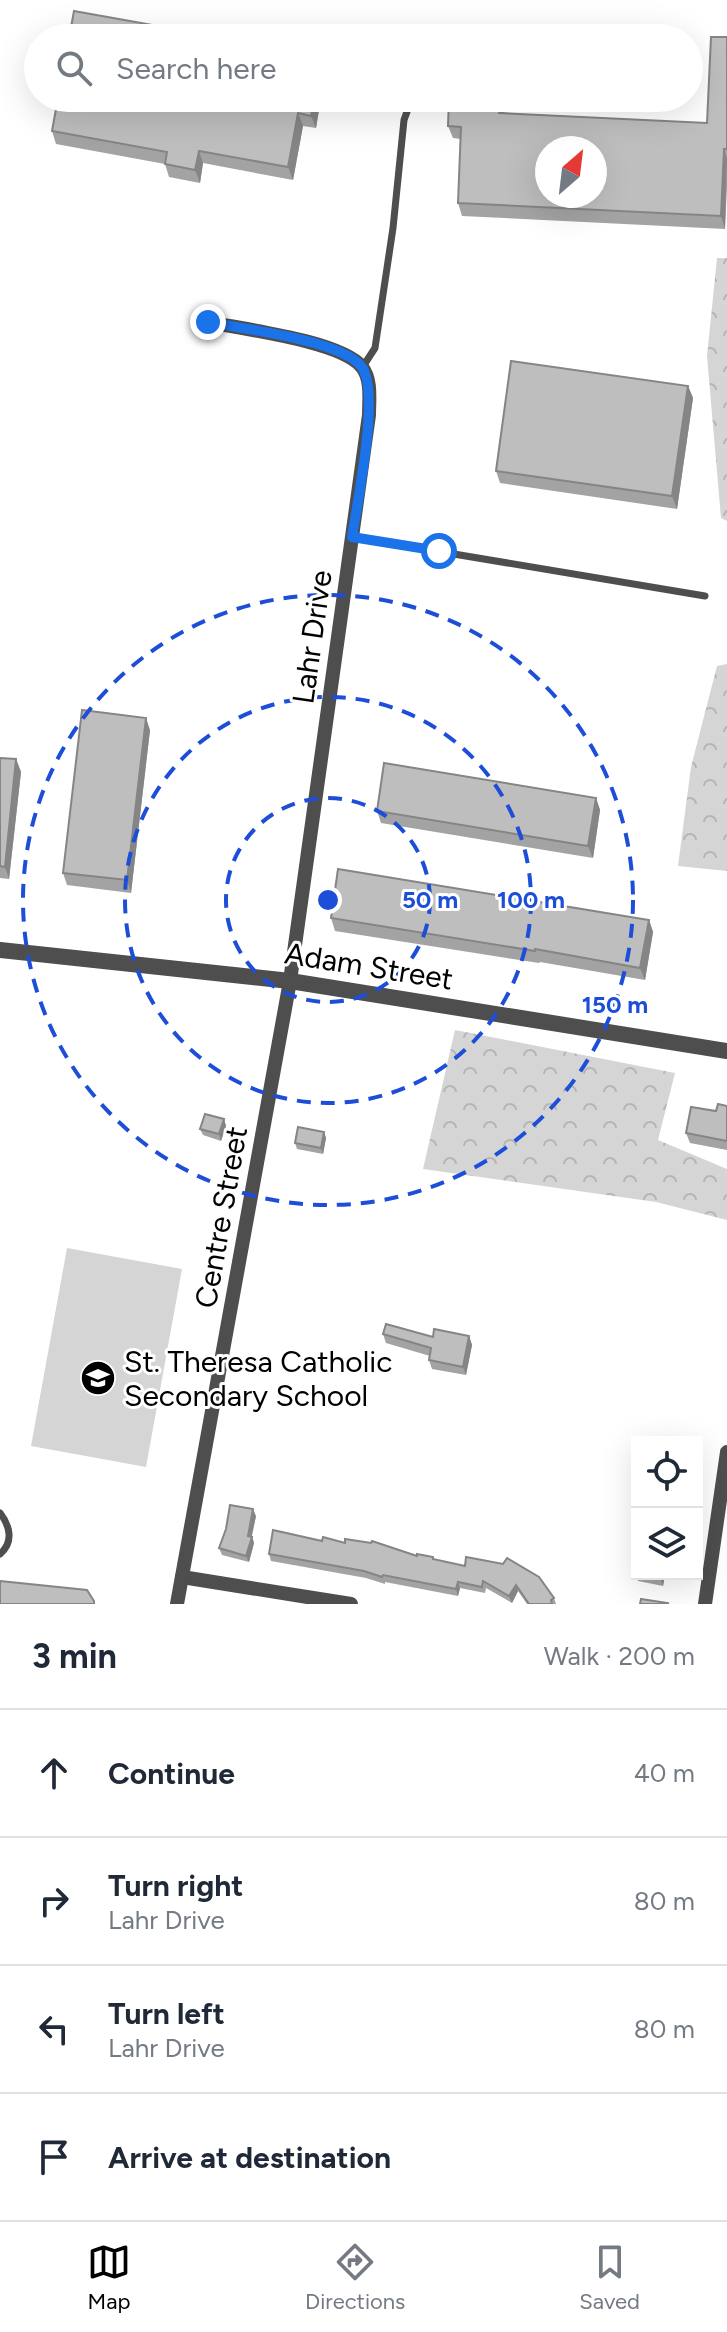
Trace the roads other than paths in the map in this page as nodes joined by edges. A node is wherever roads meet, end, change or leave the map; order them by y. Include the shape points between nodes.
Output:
1 (407, 112) edge
2 (208, 322) dead end
3 (362, 368) junction
4 (352, 537) junction
5 (705, 596) dead end
6 (0, 950) edge
7 (290, 981) junction
8 (727, 1051) edge
9 (727, 1452) edge
10 (0, 1513) edge
11 (0, 1554) edge
12 (182, 1577) junction
13 (177, 1604) edge
14 (351, 1604) edge
15 (705, 1604) edge

1 - 3 lane via 375,348
2 - 3 street via 322,346
3 - 4 street, Lahr Drive via 368,381 369,415
4 - 5 lane
4 - 7 street, Lahr Drive
6 - 7 street, Adam Street
7 - 8 street, Adam Street
7 - 12 street, Centre Street
9 - 15 street
10 - 11 lane via 10,1534
12 - 13 street, Centre Street
12 - 14 street

